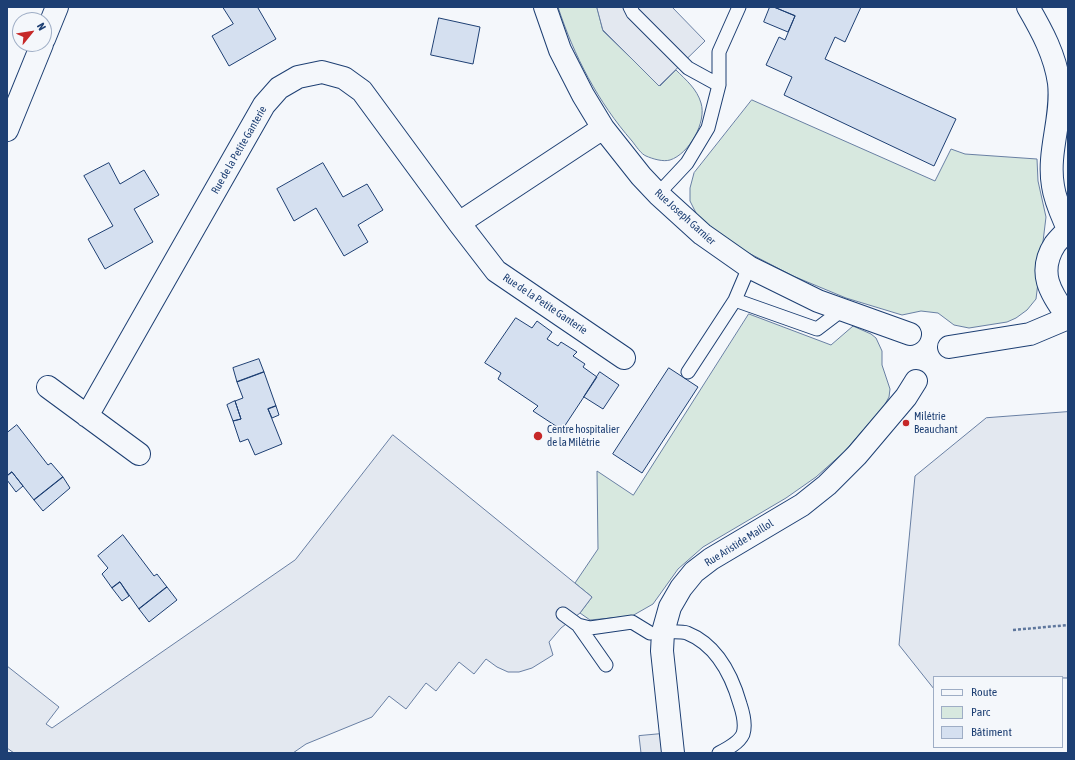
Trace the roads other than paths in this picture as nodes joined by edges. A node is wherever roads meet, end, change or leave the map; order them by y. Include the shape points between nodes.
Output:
1 (57, 7) edge
2 (545, 7) edge
3 (630, 7) edge
4 (739, 7) edge
5 (1028, 7) edge
6 (52, 19) edge
7 (39, 52) edge
8 (719, 85) junction
9 (603, 128) junction
10 (7, 130) edge
11 (658, 194) junction
12 (459, 223) junction
13 (1068, 229) edge
14 (749, 267) junction
15 (735, 300) junction
16 (842, 310) junction
17 (1068, 317) edge
18 (910, 334) dead end
19 (949, 347) dead end
20 (624, 358) dead end
21 (688, 372) dead end
22 (916, 381) dead end
23 (48, 387) dead end
24 (87, 416) junction
25 (139, 454) dead end
26 (564, 614) dead end
27 (578, 625) junction
28 (656, 633) junction
29 (606, 665) dead end
30 (673, 753) edge
31 (719, 753) edge

1 - 6 street
2 - 9 street, Rue Joseph Garnier via 560,50
3 - 8 lane via 688,68
4 - 8 lane via 719,52
5 - 13 street via 1047,42 1055,62 1059,84 1053,186 1057,205
7 - 10 street
8 - 11 lane via 708,128 688,163
9 - 11 street, Rue Joseph Garnier
9 - 12 street
11 - 14 street, Rue Joseph Garnier via 702,234
12 - 20 street, Rue de la Petite Ganterie via 496,271
12 - 24 street, Rue de la Petite Ganterie via 362,91 344,78 322,72 298,77 279,88 264,104
13 - 17 street via 1056,243 1047,261 1047,282 1056,302
14 - 15 lane
14 - 16 street, Rue Joseph Garnier
15 - 16 lane via 817,329
15 - 21 lane
16 - 18 street, Rue Joseph Garnier
17 - 19 street via 1030,334
22 - 28 street, Rue Aristide Maillol via 906,397 857,455 827,485 802,505 711,559 694,572 680,588
23 - 24 street
24 - 25 street
26 - 27 lane
27 - 28 lane via 590,628 632,622
27 - 29 lane
28 - 30 street, Rue Aristide Maillol via 662,651
28 - 31 lane via 686,633 699,640 723,663 734,683 743,712 743,734 739,740

